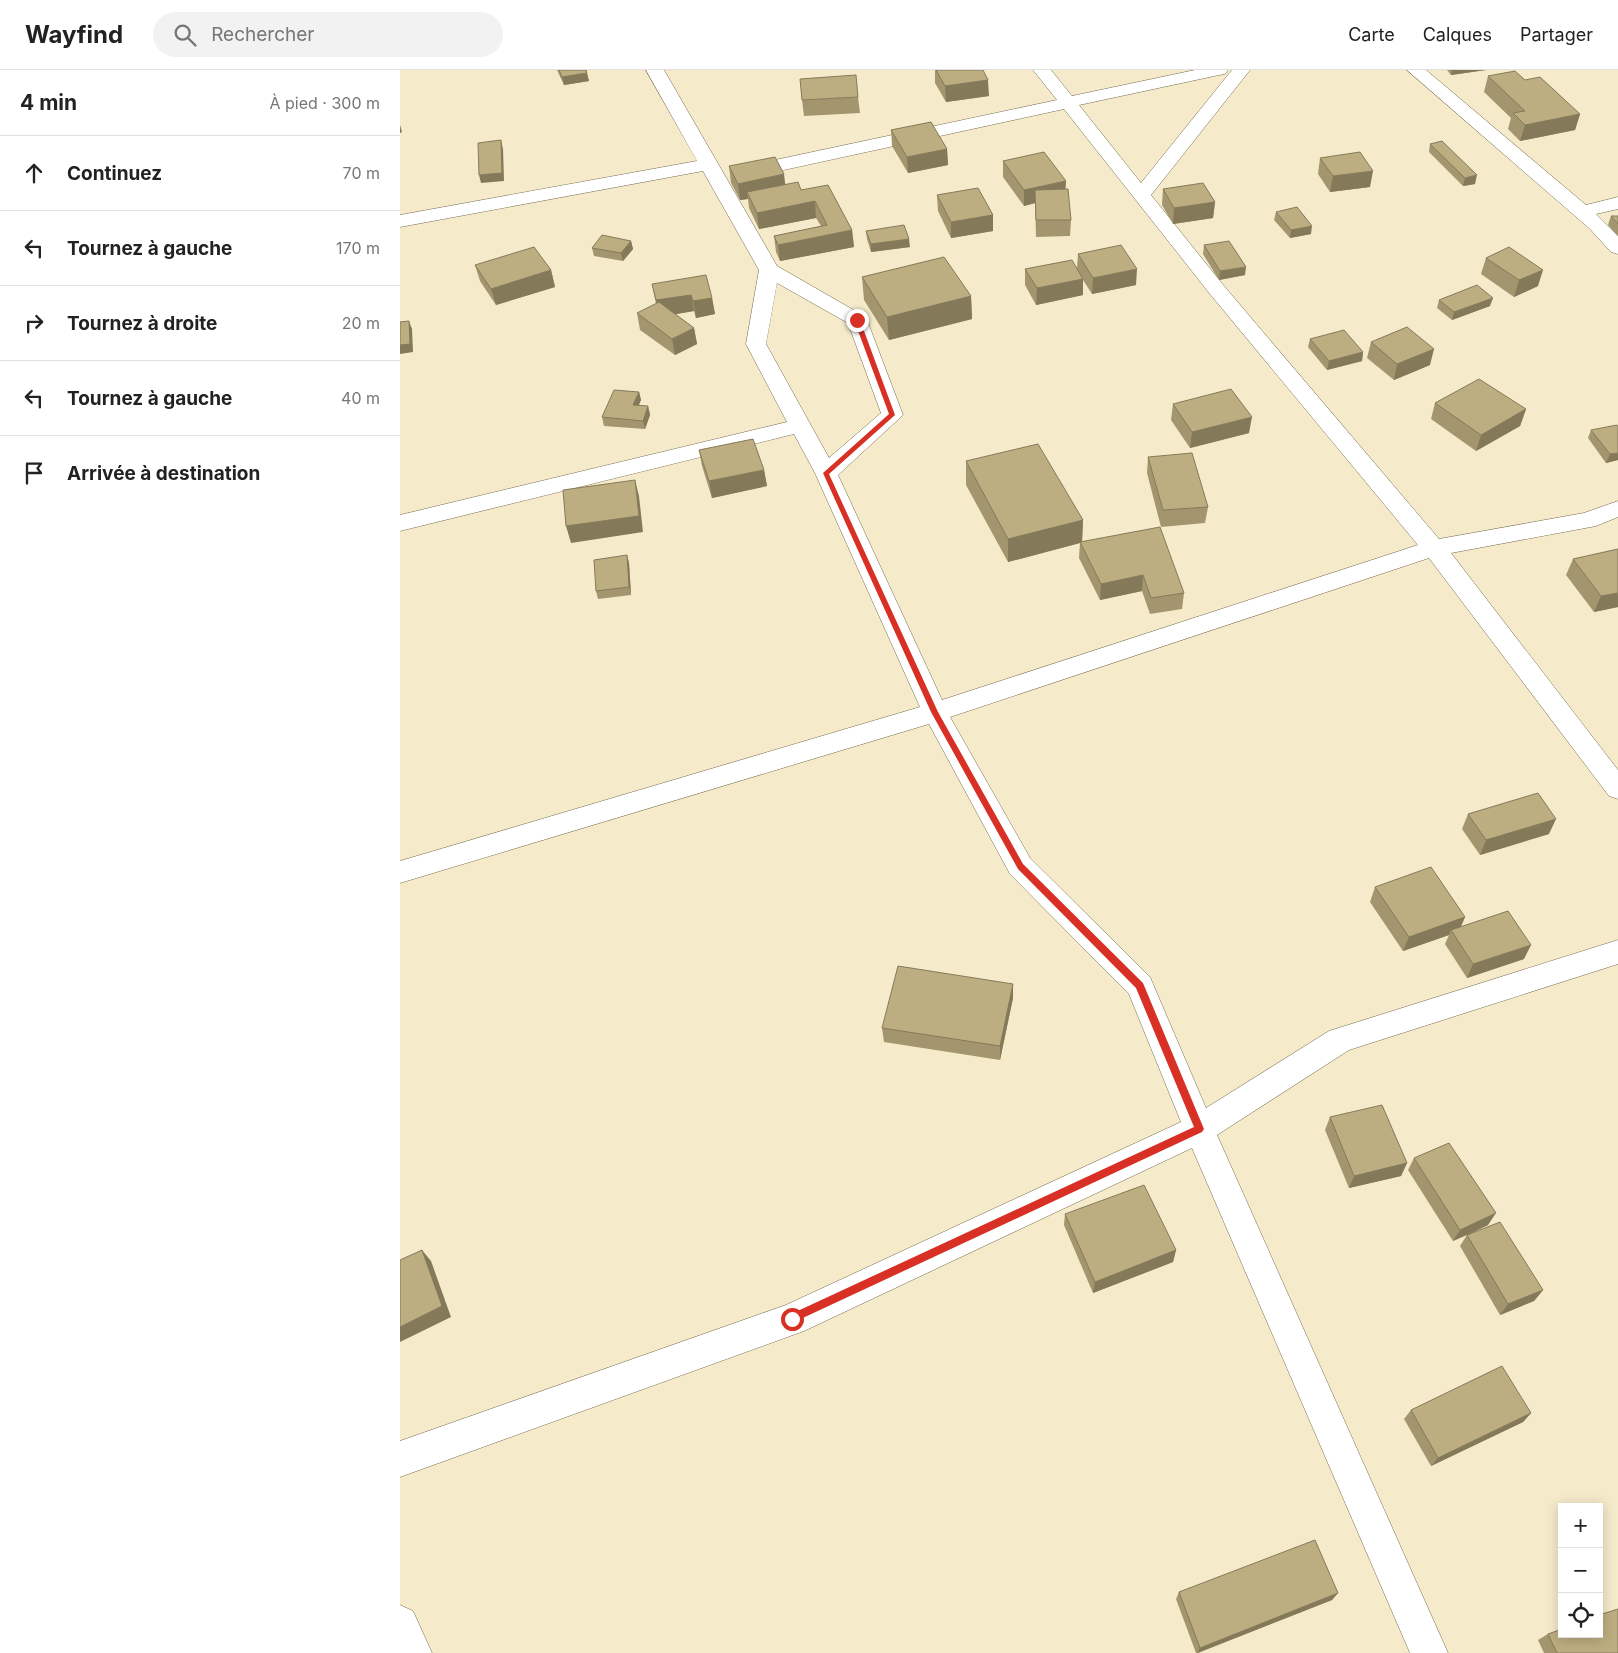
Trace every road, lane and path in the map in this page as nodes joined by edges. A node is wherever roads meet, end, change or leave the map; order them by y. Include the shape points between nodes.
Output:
1 (655, 70) edge
2 (1042, 70) edge
3 (1219, 70) edge
4 (1241, 70) edge
5 (1416, 70) edge
6 (1067, 102) junction
7 (713, 171) junction
8 (1142, 194) junction
9 (1618, 203) edge
10 (1582, 212) junction
11 (400, 221) edge
12 (1618, 248) edge
13 (769, 270) junction
14 (800, 426) junction
15 (826, 473) junction
16 (1618, 509) edge
17 (400, 523) edge
18 (1434, 548) junction
19 (935, 712) junction
20 (1618, 790) edge
21 (400, 872) edge
22 (1618, 952) edge
23 (1199, 1129) junction
24 (400, 1459) edge
25 (400, 1624) edge
26 (413, 1653) edge
27 (1429, 1653) edge

1 - 7 street
2 - 6 street
3 - 6 street
4 - 8 street
5 - 10 street
6 - 7 street
6 - 8 street
7 - 11 street
7 - 13 street
8 - 18 street via 1217,290
9 - 10 street
10 - 12 street
13 - 14 street via 756,344
13 - 15 street via 857,320 892,415
14 - 15 street
14 - 17 street
15 - 19 street
16 - 18 street via 1588,520
18 - 19 street
18 - 20 street
19 - 21 street
19 - 23 street via 1020,866 1140,986
22 - 23 street via 1340,1040
23 - 24 street via 792,1319
23 - 27 street
25 - 26 street

